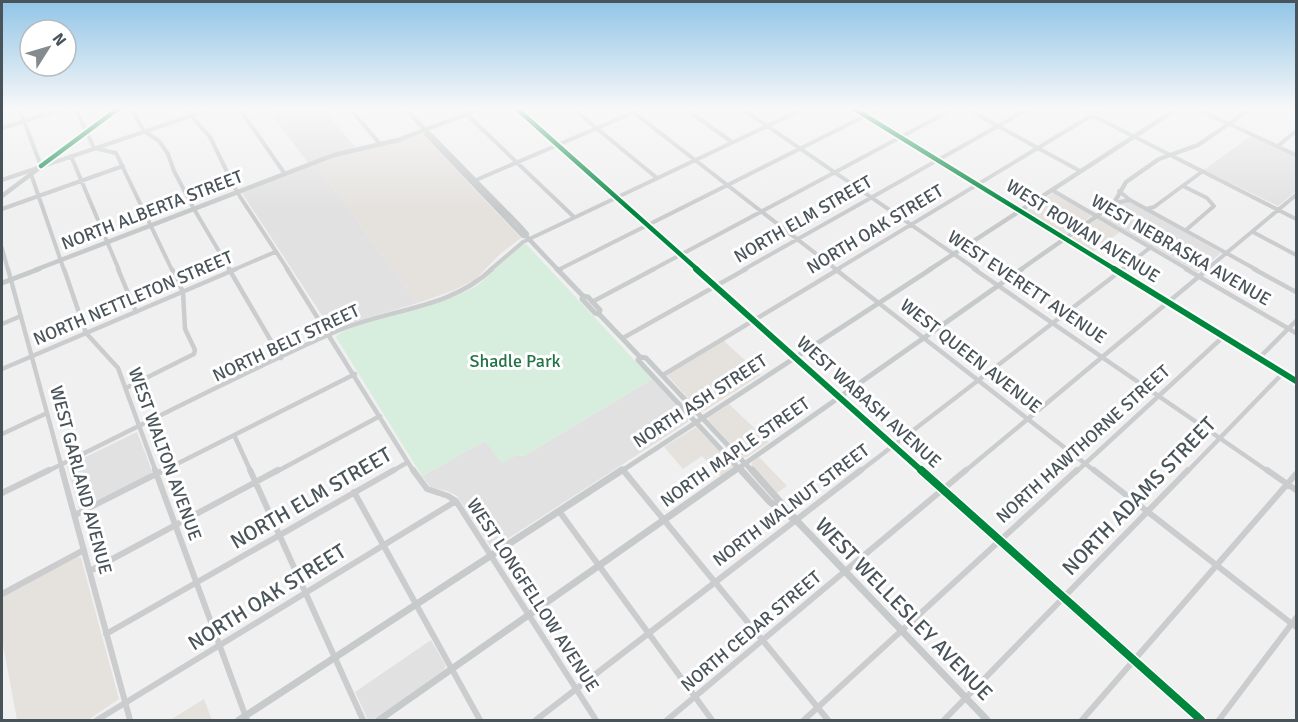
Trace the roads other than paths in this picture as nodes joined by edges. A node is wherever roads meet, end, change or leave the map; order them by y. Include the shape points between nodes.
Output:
1 (32, 142) edge
2 (74, 142) edge
3 (91, 142) edge
4 (113, 142) edge
5 (158, 142) edge
6 (212, 142) edge
7 (262, 142) edge
8 (378, 142) edge
9 (392, 142) edge
10 (433, 142) edge
11 (437, 142) edge
12 (495, 142) edge
13 (554, 142) edge
14 (566, 142) edge
15 (613, 142) edge
16 (673, 142) edge
17 (732, 142) edge
18 (791, 142) edge
19 (813, 142) edge
20 (891, 142) edge
21 (908, 142) edge
22 (970, 142) edge
23 (1026, 142) edge
24 (1048, 142) edge
25 (1125, 142) edge
26 (1145, 142) edge
27 (1202, 142) edge
28 (1268, 142) edge
29 (1283, 142) edge
30 (381, 145) junction
31 (558, 145) junction
32 (1278, 146) junction
33 (94, 148) junction
34 (800, 148) junction
35 (1037, 148) junction
36 (1171, 155) junction
37 (1296, 155) edge
38 (71, 156) junction
39 (695, 159) junction
40 (938, 160) junction
41 (458, 161) junction
42 (516, 162) junction
43 (41, 166) junction
44 (123, 166) junction
45 (459, 169) junction
46 (1080, 171) junction
47 (1203, 171) junction
48 (835, 172) junction
49 (31, 174) junction
50 (285, 174) junction
51 (471, 175) junction
52 (657, 178) junction
53 (2, 180) edge
54 (82, 180) junction
55 (476, 180) junction
56 (977, 184) junction
57 (728, 185) junction
58 (1183, 186) junction
59 (1052, 190) junction
60 (1119, 191) junction
61 (237, 192) junction
62 (1296, 195) edge
63 (2, 196) edge
64 (39, 196) junction
65 (617, 197) junction
66 (872, 198) junction
67 (1130, 200) junction
68 (1114, 203) junction
69 (1146, 208) junction
70 (2, 209) edge
71 (194, 209) junction
72 (1279, 209) junction
73 (1020, 210) junction
74 (762, 211) junction
75 (1097, 216) junction
76 (574, 217) junction
77 (1296, 219) edge
78 (911, 224) junction
79 (151, 225) junction
80 (648, 225) junction
81 (1186, 230) junction
82 (1252, 232) junction
83 (528, 238) junction
84 (1066, 238) junction
85 (799, 239) junction
86 (107, 242) junction
87 (2, 248) edge
88 (1150, 248) junction
89 (275, 252) junction
90 (1227, 253) junction
91 (681, 254) junction
92 (954, 254) junction
93 (1296, 255) edge
94 (61, 260) junction
95 (837, 269) junction
96 (558, 270) junction
97 (229, 272) junction
98 (1120, 272) junction
99 (1200, 276) junction
100 (10, 280) junction
101 (2, 283) edge
102 (999, 285) junction
103 (716, 286) junction
104 (183, 292) junction
105 (1296, 292) edge
106 (583, 296) junction
107 (592, 302) junction
108 (879, 302) junction
109 (1169, 302) junction
110 (136, 312) junction
111 (599, 314) junction
112 (21, 316) junction
113 (754, 320) junction
114 (1296, 321) edge
115 (1054, 322) junction
116 (2, 324) edge
117 (1289, 328) junction
118 (86, 333) junction
119 (1296, 333) edge
120 (330, 335) junction
121 (1224, 336) junction
122 (925, 337) junction
123 (623, 338) junction
124 (32, 356) junction
125 (1104, 356) junction
126 (796, 357) junction
127 (281, 358) junction
128 (1259, 358) junction
129 (639, 359) junction
130 (2, 369) edge
131 (1283, 373) junction
132 (355, 374) junction
133 (663, 375) junction
134 (979, 379) junction
135 (1296, 381) edge
136 (126, 387) junction
137 (1159, 395) junction
138 (840, 397) junction
139 (47, 413) junction
140 (380, 416) junction
141 (702, 417) junction
142 (1030, 419) junction
143 (695, 422) junction
144 (140, 426) junction
145 (2, 434) edge
146 (234, 435) junction
147 (1220, 437) junction
148 (894, 445) junction
149 (408, 462) junction
150 (1085, 462) junction
151 (745, 464) junction
152 (61, 465) junction
153 (739, 468) junction
154 (623, 470) junction
155 (157, 474) junction
156 (1296, 474) edge
157 (255, 482) junction
158 (1288, 484) junction
159 (944, 490) junction
160 (1296, 490) edge
161 (354, 492) junction
162 (2, 493) edge
163 (456, 501) junction
164 (560, 511) junction
165 (1148, 511) junction
166 (75, 515) junction
167 (664, 520) junction
168 (797, 521) junction
169 (176, 525) junction
170 (278, 535) junction
171 (1000, 540) junction
172 (383, 545) junction
173 (84, 550) junction
174 (490, 556) junction
175 (1217, 565) junction
176 (600, 566) junction
177 (90, 571) junction
178 (846, 572) junction
179 (197, 582) junction
180 (715, 582) junction
181 (305, 593) junction
182 (2, 594) edge
183 (1063, 597) junction
184 (416, 605) junction
185 (529, 615) junction
186 (1295, 623) edge
187 (902, 630) junction
188 (649, 633) junction
189 (106, 634) junction
190 (763, 641) junction
191 (220, 645) junction
192 (334, 658) junction
193 (1134, 660) junction
194 (452, 670) junction
195 (576, 690) junction
196 (695, 697) junction
197 (966, 698) junction
198 (125, 703) junction
199 (818, 708) junction
200 (244, 719) edge
201 (97, 720) edge
202 (130, 720) edge
203 (363, 720) edge
204 (379, 720) edge
205 (480, 720) edge
206 (536, 720) edge
207 (596, 720) edge
208 (667, 720) edge
209 (712, 720) edge
210 (804, 720) edge
211 (828, 720) edge
212 (944, 720) edge
213 (987, 720) edge
214 (1082, 720) edge
215 (1202, 720) edge
216 (1219, 720) edge

1 - 43 street
2 - 43 main road
3 - 33 street
4 - 33 street
5 - 71 street via 168,154
6 - 61 street, WEST LONGFELLOW AVENUE
7 - 50 street
8 - 30 street
9 - 30 main road, NORTH ALBERTA STREET
10 - 45 main road, WEST WELLESLEY AVENUE
11 - 41 main road, WEST WELLESLEY AVENUE
12 - 42 street
13 - 31 street, WEST WABASH AVENUE
14 - 31 street
15 - 52 street
16 - 39 street, WEST QUEEN AVENUE
17 - 39 street, NORTH BELT STREET
18 - 34 street, WEST EVERETT AVENUE
19 - 34 street
20 - 48 street
21 - 40 street, WEST ROWAN AVENUE
22 - 40 street, NORTH ELM STREET
23 - 35 street
24 - 35 street, NORTH OAK STREET
25 - 46 main road, NORTH ASH STREET
26 - 36 street
27 - 36 main road, NORTH MAPLE STREET
28 - 32 street
29 - 32 street
30 - 50 main road, NORTH ALBERTA STREET via 342,152
31 - 42 street
31 - 65 street, WEST WABASH AVENUE
32 - 37 street
33 - 38 street
33 - 44 street via 117,153
34 - 48 street, WEST EVERETT AVENUE
34 - 57 street
35 - 46 street
35 - 56 street, NORTH OAK STREET
36 - 47 street
36 - 60 main road, NORTH MAPLE STREET via 1159,159
38 - 43 street
38 - 54 street
39 - 52 street, NORTH BELT STREET
39 - 57 street, WEST QUEEN AVENUE
40 - 56 street, WEST ROWAN AVENUE
40 - 66 street, NORTH ELM STREET
41 - 45 main road
41 - 51 main road, WEST WELLESLEY AVENUE
42 - 55 street
42 - 76 street
43 - 49 main road
43 - 53 street
44 - 54 street
44 - 79 street
45 - 51 main road
45 - 83 main road, WEST WELLESLEY AVENUE
46 - 59 main road, NORTH ASH STREET
47 - 58 street
47 - 72 street
48 - 66 street, WEST EVERETT AVENUE
48 - 74 street
49 - 63 main road
49 - 64 street, WEST WALTON AVENUE
50 - 61 main road, NORTH ALBERTA STREET
51 - 55 main road, WEST WELLESLEY AVENUE
52 - 65 street, NORTH BELT STREET
54 - 64 street
54 - 86 street
55 - 83 main road, WEST WELLESLEY AVENUE
56 - 73 street, WEST ROWAN AVENUE
56 - 78 street, NORTH OAK STREET
57 - 74 street, WEST QUEEN AVENUE
57 - 80 street
58 - 69 street via 1154,207
58 - 81 street via 1214,206
59 - 73 main road, NORTH ASH STREET
59 - 75 street, WEST NEBRASKA AVENUE
60 - 67 street
60 - 68 main road, NORTH MAPLE STREET
61 - 71 main road, NORTH ALBERTA STREET
61 - 89 street, WEST LONGFELLOW AVENUE
62 - 72 street, NORTH CEDAR STREET
64 - 70 street
64 - 94 street, WEST WALTON AVENUE
65 - 76 street, NORTH BELT STREET
65 - 80 street, WEST WABASH AVENUE
66 - 78 street, WEST EVERETT AVENUE
66 - 85 street, NORTH ELM STREET
67 - 68 street
67 - 69 street
68 - 75 main road, NORTH MAPLE STREET
69 - 81 street
71 - 79 main road, NORTH ALBERTA STREET
71 - 97 street
72 - 77 street
72 - 82 street, NORTH CEDAR STREET
73 - 84 street, WEST ROWAN AVENUE
73 - 92 main road, NORTH ASH STREET
74 - 85 street, WEST QUEEN AVENUE
74 - 91 street
75 - 84 main road, NORTH MAPLE STREET
75 - 88 street, WEST NEBRASKA AVENUE
76 - 83 street, NORTH BELT STREET
78 - 92 street, WEST EVERETT AVENUE
78 - 95 street, NORTH OAK STREET
79 - 86 main road, NORTH ALBERTA STREET
79 - 104 street
80 - 91 street, WEST WABASH AVENUE
80 - 96 street
81 - 90 street
82 - 90 street, NORTH CEDAR STREET
82 - 93 street
83 - 96 main road, WEST WELLESLEY AVENUE
83 - 120 street, NORTH BELT STREET via 480,280 458,292 361,321
84 - 98 street, WEST ROWAN AVENUE
84 - 102 main road, NORTH MAPLE STREET
85 - 95 street, WEST QUEEN AVENUE
85 - 103 street, NORTH ELM STREET
86 - 94 main road, NORTH ALBERTA STREET
86 - 110 street
87 - 100 street, WEST GARLAND AVENUE
88 - 98 street, NORTH WALNUT STREET
88 - 99 street, WEST NEBRASKA AVENUE
89 - 97 street, NORTH NETTLETON STREET
89 - 120 street, WEST LONGFELLOW AVENUE
90 - 99 street, NORTH CEDAR STREET
90 - 105 street
91 - 103 street, WEST WABASH AVENUE
91 - 107 street
92 - 102 street, WEST EVERETT AVENUE
92 - 108 main road, NORTH ASH STREET
94 - 100 main road, NORTH ALBERTA STREET
94 - 118 street, WEST WALTON AVENUE
95 - 108 street, WEST QUEEN AVENUE
95 - 113 street, NORTH OAK STREET
96 - 106 main road, WEST WELLESLEY AVENUE
97 - 104 street, NORTH NETTLETON STREET
97 - 127 street
98 - 109 street, WEST ROWAN AVENUE
98 - 115 street, NORTH WALNUT STREET
99 - 109 street, NORTH CEDAR STREET
99 - 117 street, WEST NEBRASKA AVENUE
100 - 101 main road, NORTH ALBERTA STREET
100 - 112 street, WEST GARLAND AVENUE
102 - 115 street, WEST EVERETT AVENUE
102 - 122 main road, NORTH MAPLE STREET
103 - 113 street, WEST WABASH AVENUE
103 - 123 street, NORTH ELM STREET
104 - 110 street, NORTH NETTLETON STREET
104 - 136 street via 185,329 195,350 193,356
106 - 107 main road, WEST WELLESLEY AVENUE
106 - 111 main road, WEST WELLESLEY AVENUE via 588,307
107 - 111 main road, WEST WELLESLEY AVENUE
108 - 122 street, WEST QUEEN AVENUE
108 - 126 main road, NORTH ASH STREET
109 - 121 street, WEST ROWAN AVENUE
109 - 125 street, NORTH CEDAR STREET
110 - 118 street, NORTH NETTLETON STREET
111 - 123 main road, WEST WELLESLEY AVENUE
112 - 116 street
112 - 124 street, WEST GARLAND AVENUE
113 - 126 street, WEST WABASH AVENUE
113 - 133 street, NORTH OAK STREET
114 - 117 street
115 - 125 street, WEST EVERETT AVENUE
115 - 134 street, NORTH WALNUT STREET
117 - 119 street, WEST NEBRASKA AVENUE
117 - 128 street
118 - 124 street, NORTH NETTLETON STREET
118 - 136 street, WEST WALTON AVENUE via 113,360
120 - 127 street, NORTH BELT STREET
120 - 132 street, WEST LONGFELLOW AVENUE
121 - 128 street, WEST ROWAN AVENUE
121 - 137 street, NORTH HAWTHORNE STREET
122 - 134 street, WEST QUEEN AVENUE
122 - 138 main road, NORTH MAPLE STREET
123 - 129 main road, WEST WELLESLEY AVENUE
124 - 130 street, NORTH NETTLETON STREET
124 - 139 street, WEST GARLAND AVENUE
125 - 137 street, WEST EVERETT AVENUE
125 - 142 street, NORTH CEDAR STREET
126 - 138 street, WEST WABASH AVENUE
126 - 141 main road, NORTH ASH STREET
127 - 144 street, NORTH BELT STREET
128 - 131 street, WEST ROWAN AVENUE
129 - 133 main road, WEST WELLESLEY AVENUE via 646,358
129 - 143 main road, WEST WELLESLEY AVENUE
131 - 135 street, WEST ROWAN AVENUE
131 - 147 street, NORTH ADAMS STREET
132 - 140 street, WEST LONGFELLOW AVENUE
132 - 146 street
133 - 141 main road, WEST WELLESLEY AVENUE
134 - 142 street, WEST QUEEN AVENUE
134 - 148 street, NORTH WALNUT STREET
136 - 144 street, WEST WALTON AVENUE
137 - 147 street, WEST EVERETT AVENUE
137 - 150 street, NORTH HAWTHORNE STREET
138 - 148 street, WEST WABASH AVENUE
138 - 151 main road, NORTH MAPLE STREET
139 - 145 street
139 - 152 street, WEST GARLAND AVENUE
140 - 149 street, WEST LONGFELLOW AVENUE
140 - 157 street
141 - 143 main road, NORTH ASH STREET
141 - 151 main road, WEST WELLESLEY AVENUE
142 - 150 street, WEST QUEEN AVENUE
142 - 159 street, NORTH CEDAR STREET
143 - 153 main road, WEST WELLESLEY AVENUE
143 - 154 main road, NORTH ASH STREET
144 - 152 street, NORTH BELT STREET
144 - 155 street, WEST WALTON AVENUE
146 - 155 street
146 - 157 street
147 - 158 street, WEST EVERETT AVENUE
147 - 165 street, NORTH ADAMS STREET
148 - 159 street, WEST WABASH AVENUE
148 - 168 street, NORTH WALNUT STREET
149 - 161 street, NORTH ELM STREET
149 - 163 street, WEST LONGFELLOW AVENUE via 425,489 448,494
150 - 165 street, WEST QUEEN AVENUE
150 - 171 street, NORTH HAWTHORNE STREET
151 - 153 main road, NORTH MAPLE STREET
151 - 168 main road, WEST WELLESLEY AVENUE
152 - 162 street, NORTH BELT STREET
152 - 166 street, WEST GARLAND AVENUE
153 - 167 main road, NORTH MAPLE STREET
153 - 168 main road, WEST WELLESLEY AVENUE via 786,516
154 - 164 main road, NORTH ASH STREET
154 - 167 street
155 - 166 street
155 - 169 street, WEST WALTON AVENUE
156 - 158 street
157 - 169 street
157 - 170 street
158 - 160 street, WEST EVERETT AVENUE
158 - 175 street
159 - 171 street, WEST WABASH AVENUE
159 - 178 street, NORTH CEDAR STREET
161 - 170 street, NORTH ELM STREET
161 - 172 street
163 - 172 street, NORTH OAK STREET
163 - 174 street, WEST LONGFELLOW AVENUE
164 - 174 main road, NORTH ASH STREET
164 - 176 street
165 - 175 street, WEST QUEEN AVENUE
165 - 183 street, NORTH ADAMS STREET
166 - 173 street, WEST GARLAND AVENUE
167 - 176 main road, NORTH MAPLE STREET
167 - 180 street
168 - 178 main road, WEST WELLESLEY AVENUE
168 - 180 street, NORTH WALNUT STREET
169 - 177 street
169 - 179 street, WEST WALTON AVENUE
170 - 179 street, NORTH ELM STREET
170 - 181 street
171 - 183 street, WEST WABASH AVENUE
171 - 187 street, NORTH HAWTHORNE STREET
172 - 181 street, NORTH OAK STREET
172 - 184 street
173 - 177 street, WEST GARLAND AVENUE
173 - 182 street
174 - 184 main road, NORTH ASH STREET
174 - 185 street, WEST LONGFELLOW AVENUE
175 - 186 street, WEST QUEEN AVENUE
175 - 193 street
176 - 185 main road, NORTH MAPLE STREET
176 - 188 street
177 - 189 street, WEST GARLAND AVENUE
178 - 187 main road, WEST WELLESLEY AVENUE
178 - 190 street, NORTH CEDAR STREET
179 - 189 street, NORTH ELM STREET
179 - 191 street, WEST WALTON AVENUE
180 - 188 street, NORTH WALNUT STREET
180 - 190 street
181 - 191 street, NORTH OAK STREET
181 - 192 street
183 - 193 street, WEST WABASH AVENUE
183 - 197 street, NORTH ADAMS STREET
184 - 192 main road, NORTH ASH STREET
184 - 194 street
185 - 194 main road, NORTH MAPLE STREET
185 - 195 street, WEST LONGFELLOW AVENUE
186 - 216 street
187 - 197 main road, WEST WELLESLEY AVENUE
187 - 199 street, NORTH HAWTHORNE STREET
188 - 195 street, NORTH WALNUT STREET
188 - 196 street
189 - 198 street, WEST GARLAND AVENUE
190 - 196 street, NORTH CEDAR STREET
190 - 199 street
191 - 198 street, NORTH OAK STREET
191 - 200 street, WEST WALTON AVENUE
192 - 200 main road, NORTH ASH STREET
192 - 203 street
193 - 214 street
193 - 215 street, WEST WABASH AVENUE
194 - 204 main road, NORTH MAPLE STREET
194 - 205 street
195 - 206 street, NORTH WALNUT STREET
195 - 207 street, WEST LONGFELLOW AVENUE
196 - 208 street, NORTH CEDAR STREET
196 - 209 street
197 - 212 street, NORTH ADAMS STREET
197 - 213 main road, WEST WELLESLEY AVENUE
198 - 201 street, NORTH OAK STREET
198 - 202 street, WEST GARLAND AVENUE
199 - 210 street, NORTH HAWTHORNE STREET
199 - 211 street

